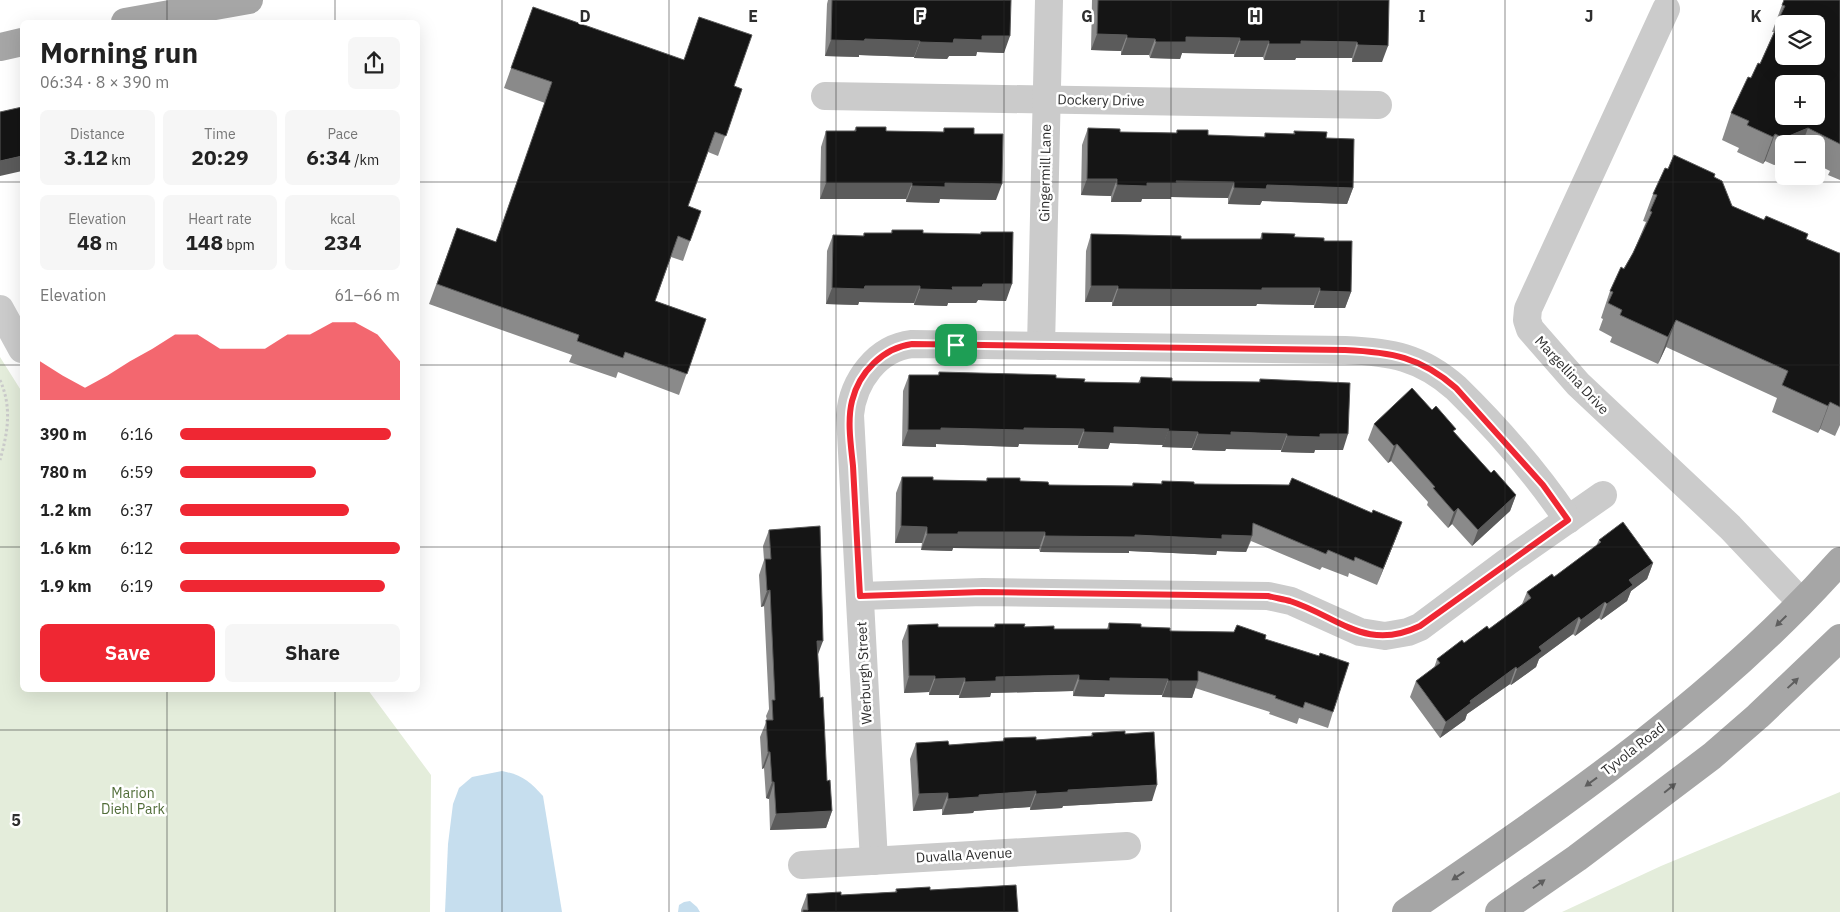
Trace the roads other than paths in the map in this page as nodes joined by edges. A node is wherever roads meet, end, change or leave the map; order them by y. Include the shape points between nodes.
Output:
1 (249, 0) edge
2 (1049, 0) edge
3 (186, 6) edge
4 (1666, 9) dead end
5 (133, 20) edge
6 (20, 42) edge
7 (0, 46) edge
8 (825, 96) dead end
9 (1047, 100) junction
10 (1378, 105) dead end
11 (0, 309) edge
12 (20, 345) edge
13 (1041, 346) junction
14 (1603, 494) dead end
15 (1568, 520) junction
16 (1840, 562) edge
17 (860, 596) junction
18 (1801, 602) junction
19 (1840, 638) edge
20 (1127, 846) dead end
21 (874, 860) junction
22 (802, 865) dead end
23 (1406, 912) edge
24 (1499, 912) edge

1 - 3 main road
2 - 9 street, Gingermill Lane
3 - 5 main road
4 - 18 street, Margellina Drive via 1528,309 1528,325 1584,390 1730,527
6 - 7 main road
8 - 9 street, Dockery Drive
9 - 10 street, Dockery Drive
9 - 13 street, Gingermill Lane
11 - 12 street
13 - 15 street, Werburgh Street via 1345,350 1402,357 1433,370 1456,388 1543,485
13 - 17 street, Werburgh Street via 910,344 882,356 860,380 850,415
14 - 15 street
15 - 17 street via 1420,626 1397,635 1360,632 1291,601 1268,596 983,592
16 - 18 main road, Tyvola Road
17 - 21 street, Werburgh Street
18 -> 23 main road, Tyvola Road via 1701,695 1614,766
24 -> 19 main road via 1577,858 1712,756
20 - 21 street, Duvalla Avenue
21 - 22 street, Duvalla Avenue

